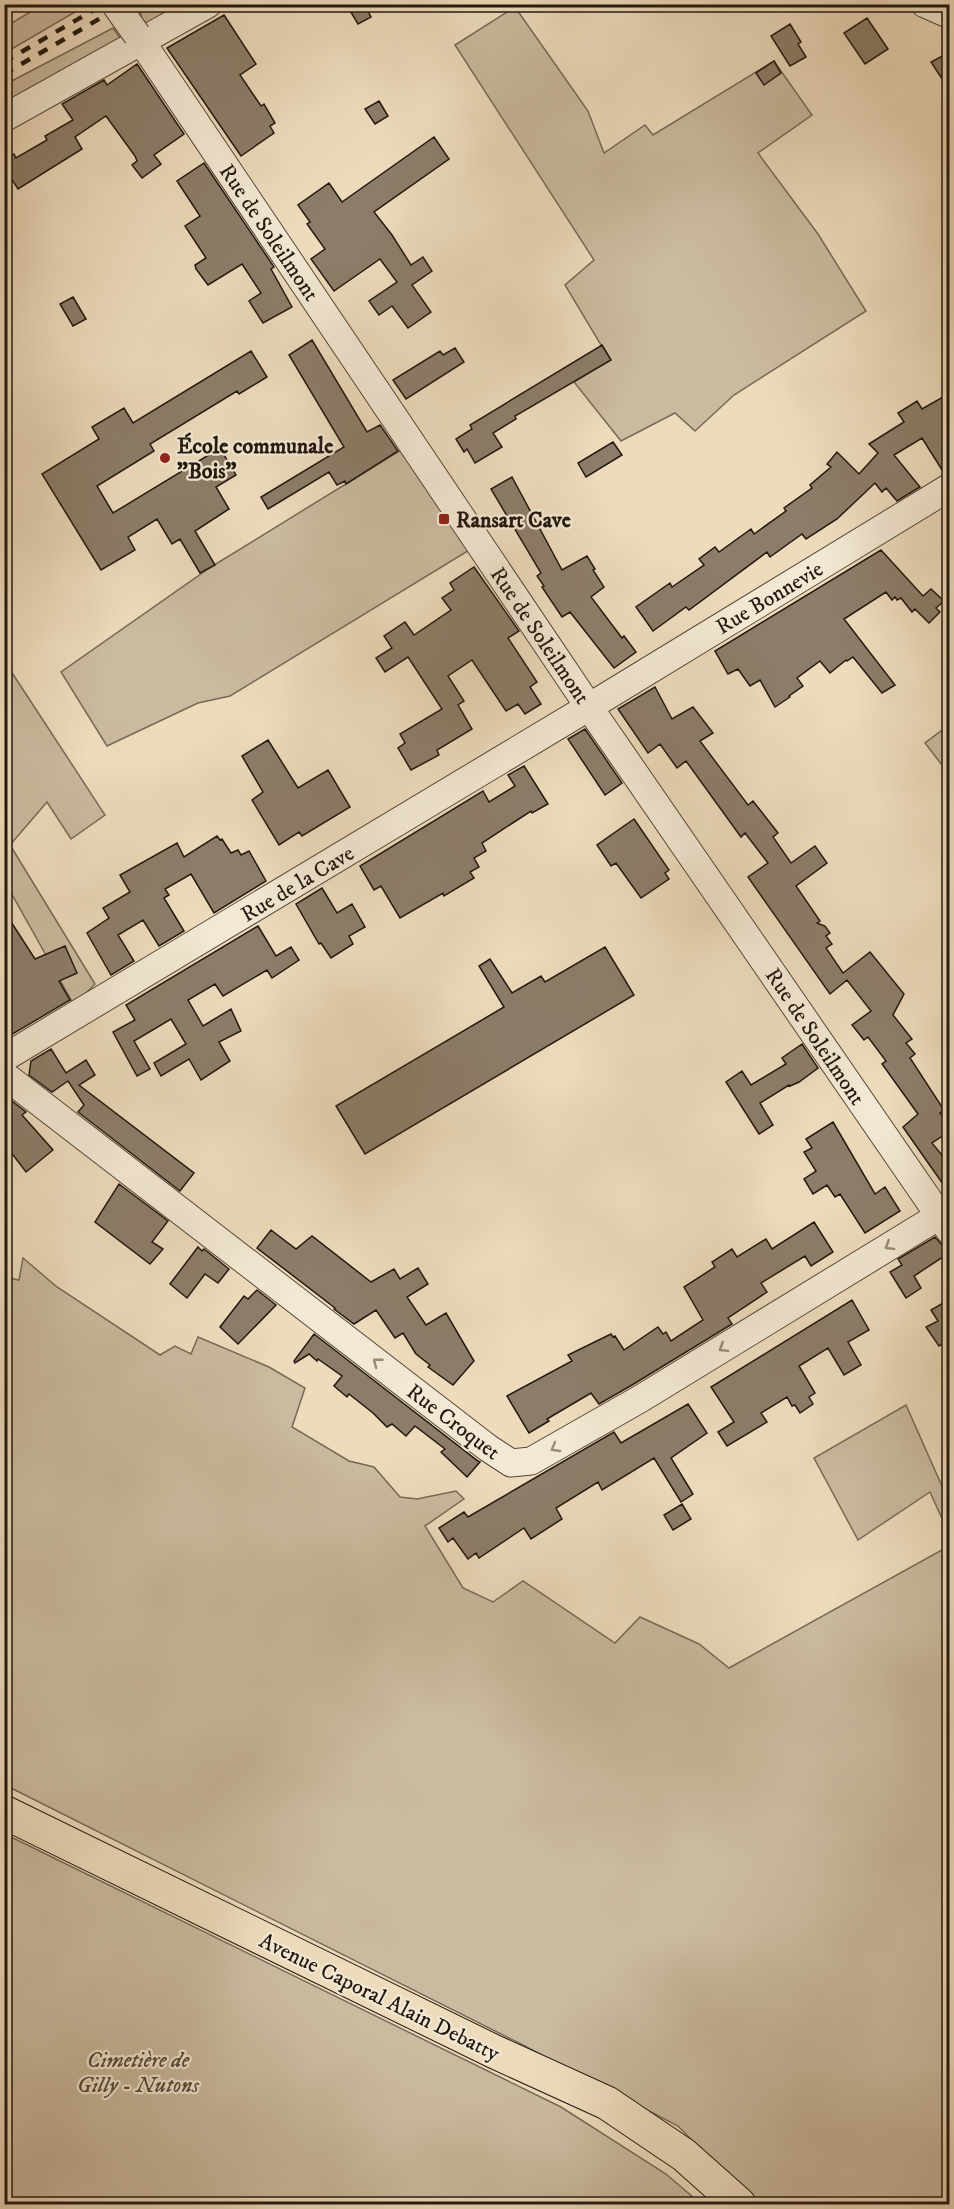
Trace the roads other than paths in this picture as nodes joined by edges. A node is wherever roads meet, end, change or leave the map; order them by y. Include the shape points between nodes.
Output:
1 (115, 4) edge
2 (208, 4) edge
3 (925, 4) edge
4 (950, 15) edge
5 (140, 39) junction
6 (4, 118) edge
7 (950, 487) edge
8 (589, 707) junction
9 (4, 1058) edge
10 (4, 1075) edge
11 (944, 1224) edge
12 (4, 1812) edge
13 (740, 2205) edge

1 - 5 street, Rue de Soleilmont, bridge
2 - 5 street
3 - 4 street
5 - 6 street
5 - 8 street, Rue de Soleilmont
7 - 8 street, Rue Bonnevie
8 - 9 street, Rue de la Cave
8 - 11 street, Rue de Soleilmont
11 -> 10 street, Rue Croquet via 531,1461 511,1463
12 - 13 main road, Avenue Caporal Alain Debatty via 606,2103 684,2155

